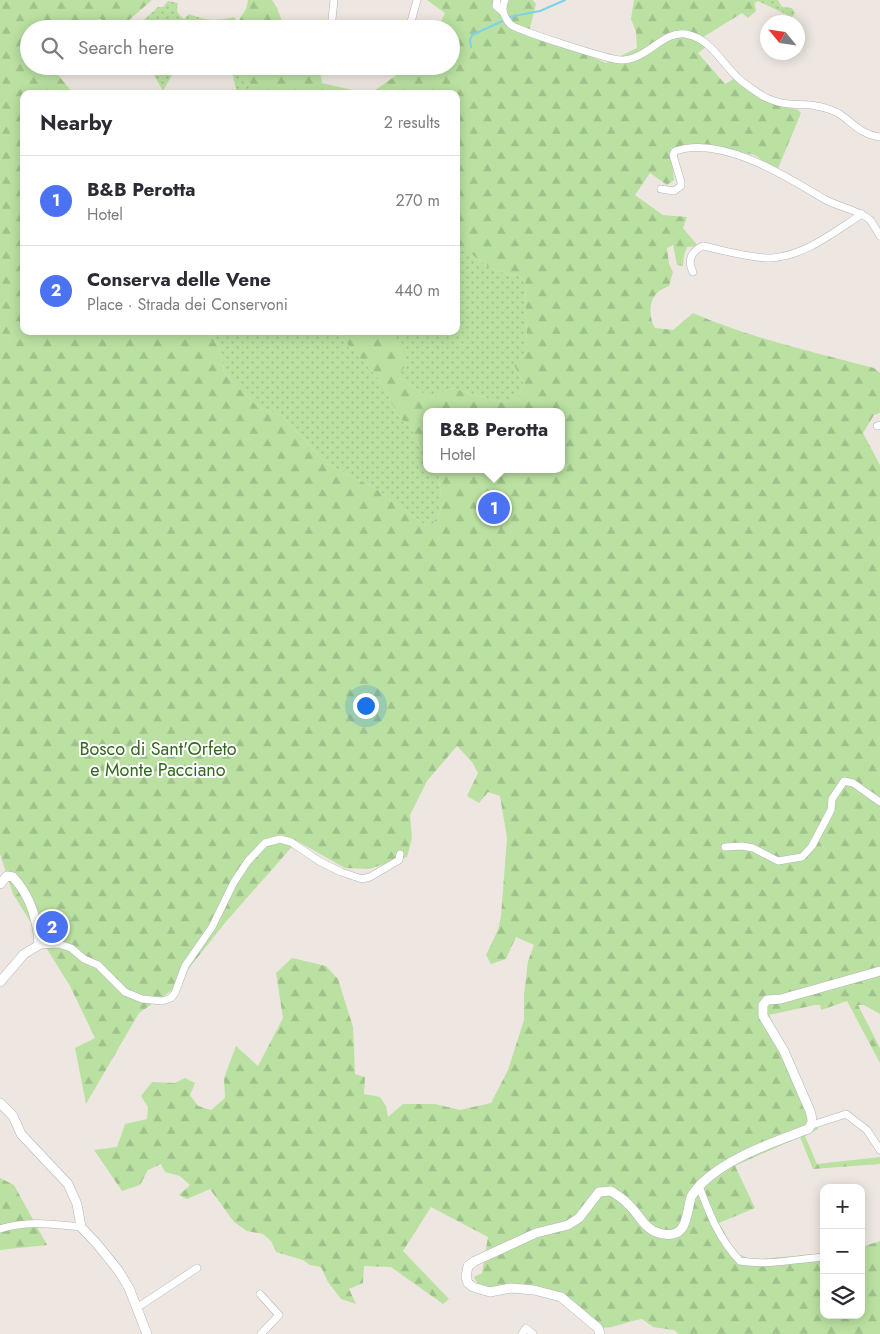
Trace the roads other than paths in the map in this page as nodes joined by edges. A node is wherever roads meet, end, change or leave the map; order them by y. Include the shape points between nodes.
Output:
1 (334, 0) edge
2 (417, 0) edge
3 (497, 0) edge
4 (506, 0) edge
5 (503, 12) junction
6 (332, 20) edge
7 (411, 20) edge
8 (880, 137) edge
9 (661, 188) dead end
10 (862, 214) junction
11 (880, 236) edge
12 (693, 272) dead end
13 (880, 802) edge
14 (725, 847) dead end
15 (400, 854) dead end
16 (0, 884) edge
17 (39, 945) junction
18 (880, 971) edge
19 (0, 982) edge
20 (0, 1103) edge
21 (812, 1125) junction
22 (880, 1150) edge
23 (699, 1186) junction
24 (81, 1227) junction
25 (0, 1229) edge
26 (820, 1257) edge
27 (197, 1268) dead end
28 (260, 1294) dead end
29 (138, 1308) junction
30 (147, 1334) edge
31 (261, 1334) edge
32 (522, 1334) edge
33 (533, 1334) edge
34 (600, 1334) edge

1 - 6 street
2 - 7 street
3 - 5 street via 496,6
4 - 5 street
5 - 8 street via 512,25 536,35 622,60 644,54 665,39 678,35 701,39 737,77 760,95 787,104 815,105 837,113 855,128
9 - 10 street via 674,191 680,186 673,155 675,151 703,148 748,158 826,200
10 - 11 street via 869,218
10 - 12 street via 810,247 785,256 770,258 703,246 697,248 689,263
13 - 14 street via 853,783 844,782 832,799 831,810 812,846 802,858 778,861 754,848
15 - 17 street via 399,860 362,879 329,866 290,842 280,839 265,843 234,882 212,927 185,966 175,993 162,1001 125,992 98,965 84,959 72,948 59,944
16 - 17 street via 6,876 13,877 24,888 32,906
17 - 19 street via 24,954
18 - 21 street via 803,994 767,1000 763,1005 763,1016 784,1051 810,1111
20 - 24 street via 13,1116 21,1134 68,1184 77,1204
21 - 22 street via 846,1114 867,1130
21 - 23 street via 746,1153
23 - 26 street via 712,1222 740,1261 752,1263
23 - 34 street via 692,1195 687,1221 679,1231 658,1233 611,1191 599,1192 579,1218 568,1225 536,1233 468,1266 466,1276 473,1287 490,1292 511,1288 534,1290 561,1297 598,1328
24 - 25 street via 35,1222
24 - 29 street via 118,1270
27 - 29 street
28 - 31 street via 279,1316
29 - 30 street
32 - 33 street via 526,1328

